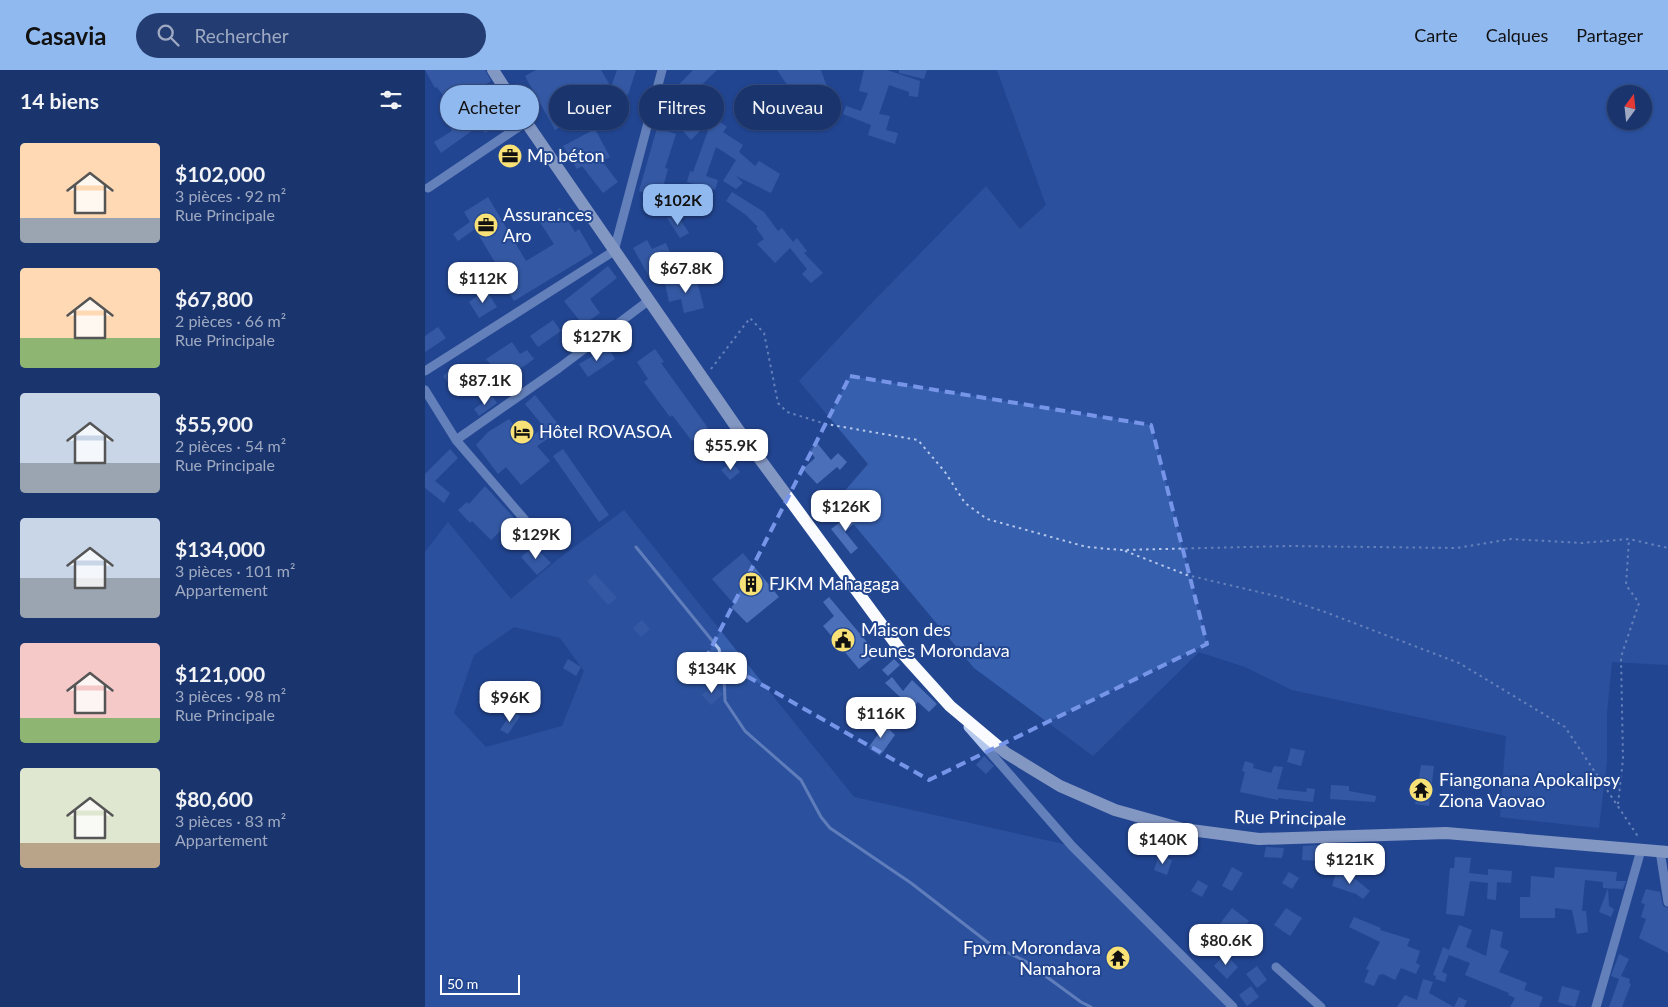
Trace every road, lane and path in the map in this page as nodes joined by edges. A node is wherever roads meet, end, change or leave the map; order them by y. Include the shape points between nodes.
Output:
1 (493, 70) edge
2 (662, 71) edge
3 (503, 85) edge
4 (514, 130) edge
5 (532, 130) edge
6 (428, 188) dead end
7 (614, 250) junction
8 (648, 301) junction
9 (425, 371) edge
10 (701, 376) junction
11 (425, 390) edge
12 (456, 440) junction
13 (531, 527) dead end
14 (1629, 539) junction
15 (1668, 548) edge
16 (1122, 550) junction
17 (950, 706) junction
18 (1618, 804) junction
19 (1654, 851) edge
20 (1668, 902) edge
21 (1276, 966) dead end
22 (1233, 1007) edge
23 (1321, 1007) edge
24 (1596, 1007) edge

1 - 3 main road, Rue Principale
2 - 7 street
4 - 6 street
5 - 7 main road, Rue Principale
7 - 8 main road, Rue Principale
7 - 9 street
8 - 10 main road, Rue Principale
8 - 12 street
10 - 16 path via 713,367 751,318 764,334 778,403 787,412 826,424 918,440 945,472 965,503 987,519 1087,547
10 - 17 main road, Rue Principale via 904,655
11 - 12 street
12 - 13 street
14 - 15 path
14 - 16 path via 1582,543 1511,539 1457,548 1288,546
14 - 18 path via 1626,585 1639,603 1621,657 1623,759
16 - 18 path via 1187,575 1279,597 1325,612 1459,663 1565,727
17 - 19 main road, Rue Principale via 1006,753 1060,786 1115,810 1183,829 1259,839 1446,833
17 - 22 street via 1072,846
18 - 19 path
19 - 20 street
19 - 24 street
21 - 23 street

